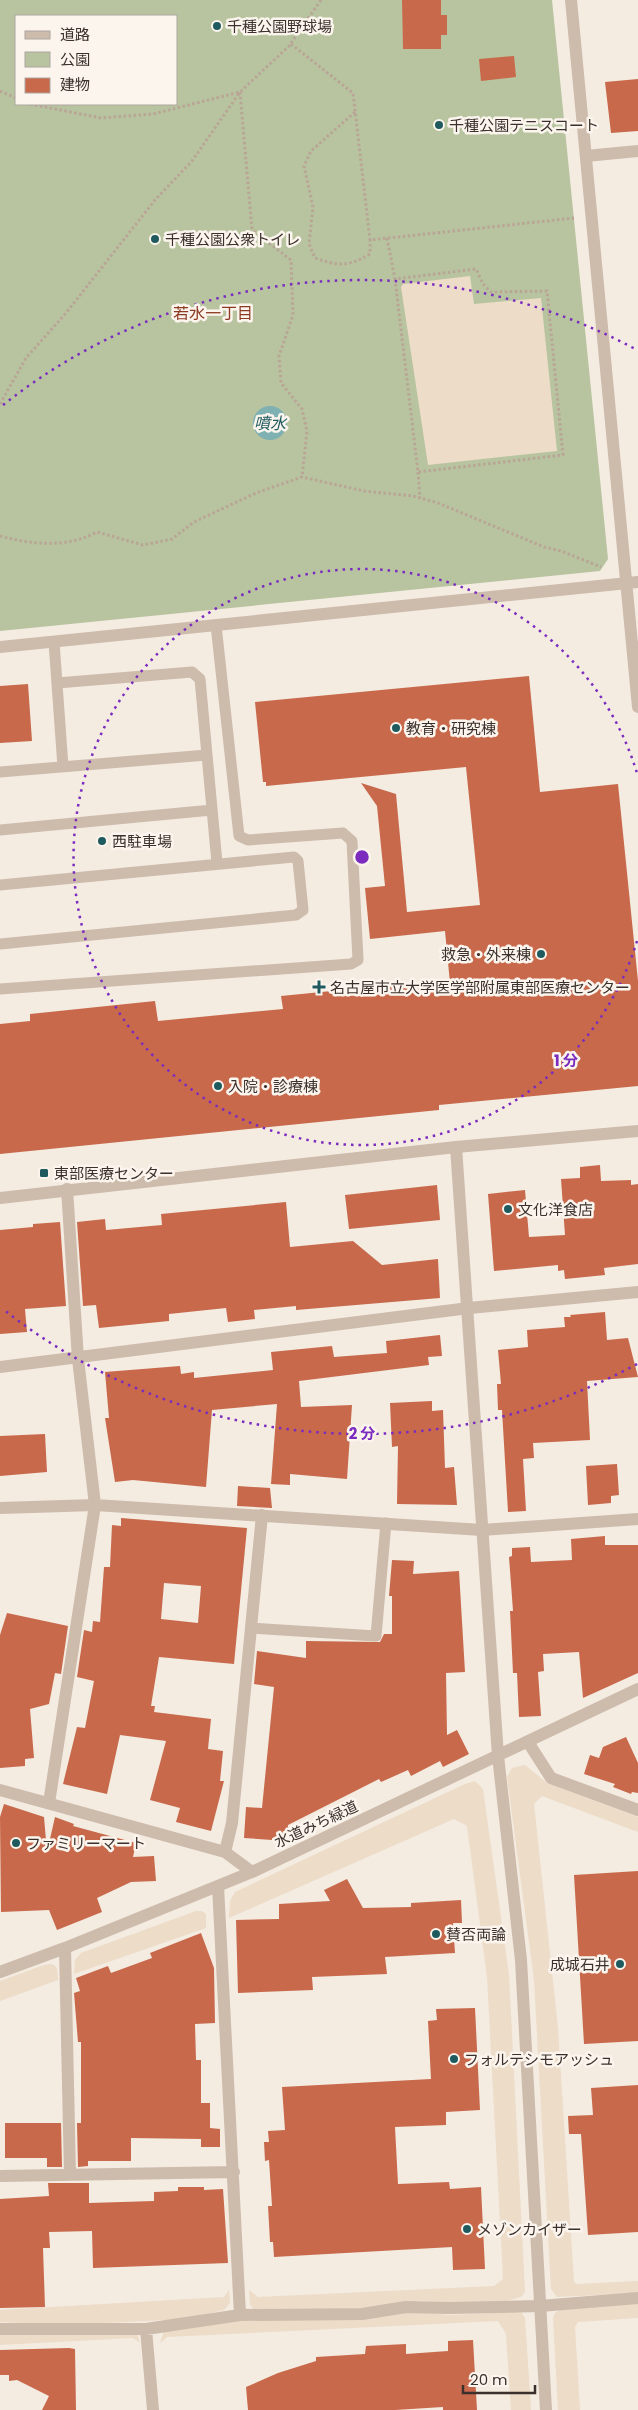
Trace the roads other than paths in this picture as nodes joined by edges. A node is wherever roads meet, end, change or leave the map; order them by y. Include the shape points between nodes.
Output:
1 (571, 0) edge
2 (638, 151) edge
3 (586, 156) junction
4 (633, 583) edge
5 (216, 625) junction
6 (54, 642) junction
7 (0, 647) edge
8 (57, 683) junction
9 (638, 707) edge
10 (207, 755) junction
11 (63, 767) junction
12 (0, 772) edge
13 (212, 810) junction
14 (0, 830) edge
15 (217, 863) junction
16 (0, 884) edge
17 (0, 944) edge
18 (0, 989) edge
19 (638, 1130) edge
20 (456, 1147) junction
21 (67, 1190) junction
22 (0, 1198) edge
23 (638, 1292) edge
24 (469, 1308) junction
25 (78, 1359) junction
26 (0, 1367) edge
27 (95, 1505) junction
28 (0, 1508) edge
29 (262, 1515) junction
30 (638, 1519) edge
31 (386, 1524) junction
32 (482, 1530) junction
33 (251, 1628) junction
34 (638, 1689) edge
35 (528, 1742) junction
36 (498, 1756) junction
37 (0, 1790) edge
38 (49, 1803) junction
39 (638, 1810) edge
40 (225, 1852) junction
41 (252, 1872) junction
42 (218, 1886) junction
43 (65, 1948) junction
44 (0, 1972) edge
45 (234, 2172) junction
46 (70, 2175) junction
47 (0, 2176) edge
48 (638, 2298) edge
49 (540, 2306) junction
50 (240, 2315) junction
51 (0, 2329) edge
52 (146, 2329) junction
53 (153, 2410) edge
54 (546, 2410) edge

1 - 3 street
2 - 3 street
3 - 4 street
4 - 5 street
4 - 9 street
5 - 6 street
5 - 18 lane via 239,836 248,840 343,833 352,841 358,960 351,964
6 - 7 street
6 - 8 lane
8 - 10 lane via 192,672 200,679
8 - 11 lane
10 - 11 lane
10 - 13 lane
11 - 12 lane
13 - 14 lane
13 - 15 lane
15 - 16 lane
15 - 17 lane via 294,857 298,861 303,910 296,915
19 - 20 street
20 - 21 street
20 - 24 street
21 - 22 street
21 - 25 street
23 - 24 street
24 - 25 street
24 - 32 street
25 - 26 street
25 - 27 street
27 - 28 street
27 - 29 street
27 - 38 street
29 - 31 street
29 - 33 street
30 - 32 street
31 - 32 street
31 - 33 lane via 376,1636
32 - 36 street
33 - 40 street via 232,1822
34 - 35 street, 水道みち緑道
35 - 36 street, 水道みち緑道
35 - 39 street via 551,1778
36 - 41 street, 水道みち緑道
36 - 49 street via 521,1960
37 - 38 street
38 - 40 street
40 - 41 street
41 - 42 street, 水道みち緑道
42 - 43 street, 水道みち緑道
42 - 45 street
43 - 44 street, 水道みち緑道
43 - 46 street
45 - 46 street
45 - 50 street
46 - 47 street
48 - 49 street
49 - 50 street via 406,2307 362,2314
49 - 54 street
50 - 52 street
51 - 52 street
52 - 53 street

